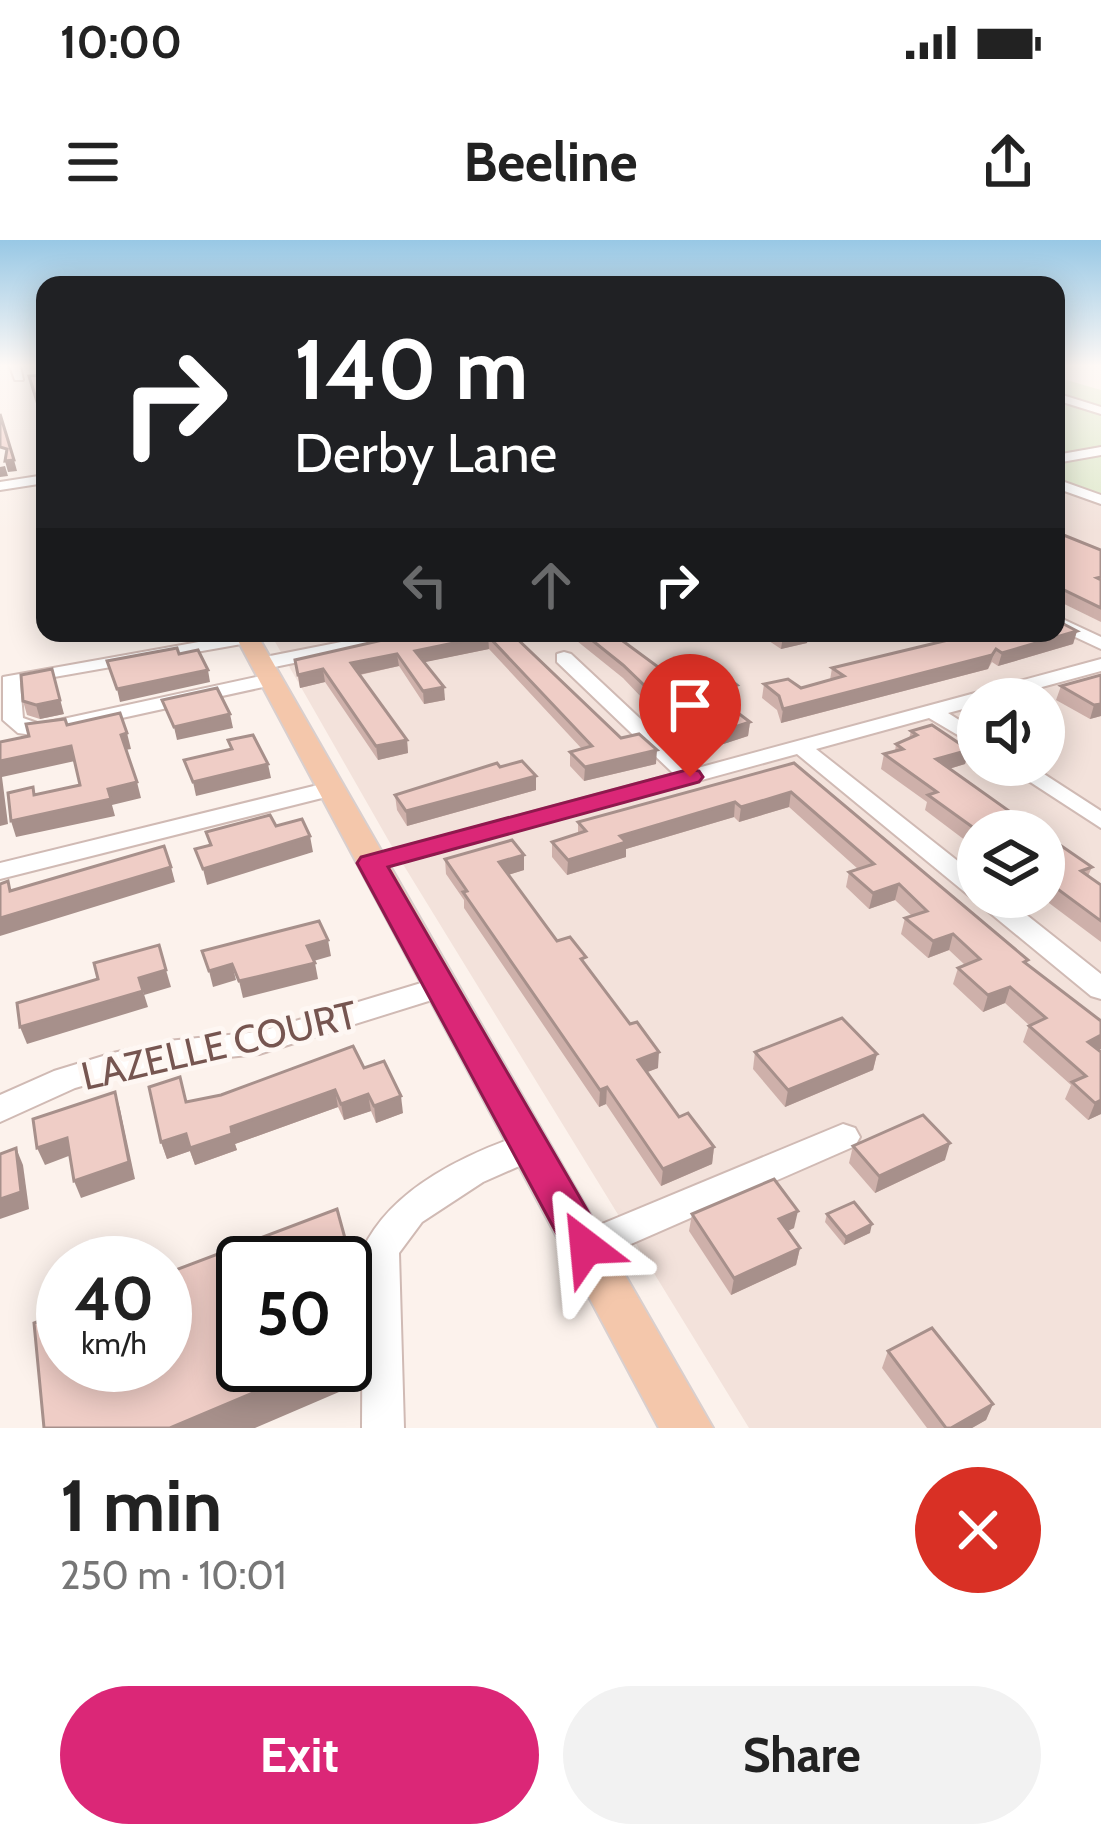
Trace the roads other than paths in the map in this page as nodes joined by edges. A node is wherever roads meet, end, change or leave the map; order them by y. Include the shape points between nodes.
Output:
1 (1101, 451) edge
2 (1065, 457) edge
3 (36, 480) edge
4 (0, 485) edge
5 (1065, 486) edge
6 (1101, 500) edge
7 (1065, 626) edge
8 (346, 642) edge
9 (1101, 644) edge
10 (256, 654) edge
11 (564, 658) dead end
12 (1101, 665) edge
13 (5, 682) edge
14 (932, 711) junction
15 (957, 727) edge
16 (801, 747) junction
17 (690, 777) junction
18 (1047, 786) edge
19 (330, 789) junction
20 (1101, 821) edge
21 (371, 863) junction
22 (0, 871) edge
23 (957, 873) edge
24 (1013, 918) edge
25 (441, 987) junction
26 (1101, 989) edge
27 (0, 1109) edge
28 (843, 1137) dead end
29 (530, 1146) junction
30 (586, 1247) junction
31 (383, 1428) edge
32 (687, 1428) edge

1 - 2 street
3 - 4 street
5 - 6 street
7 - 9 street
8 - 10 street
10 - 13 street
10 - 13 street via 40,730 13,720
10 - 19 main road
11 - 17 street
12 - 14 street
14 - 15 street
14 - 16 street
16 - 17 street
16 - 23 street
17 - 21 street
18 - 20 street
19 - 21 main road
19 - 22 street
21 - 25 main road
24 - 26 street
25 - 27 street, LAZELLE COURT via 259,1043 113,1064
25 - 29 main road
28 - 30 street
29 - 30 main road
29 - 31 street via 410,1211 381,1249
30 - 32 main road

